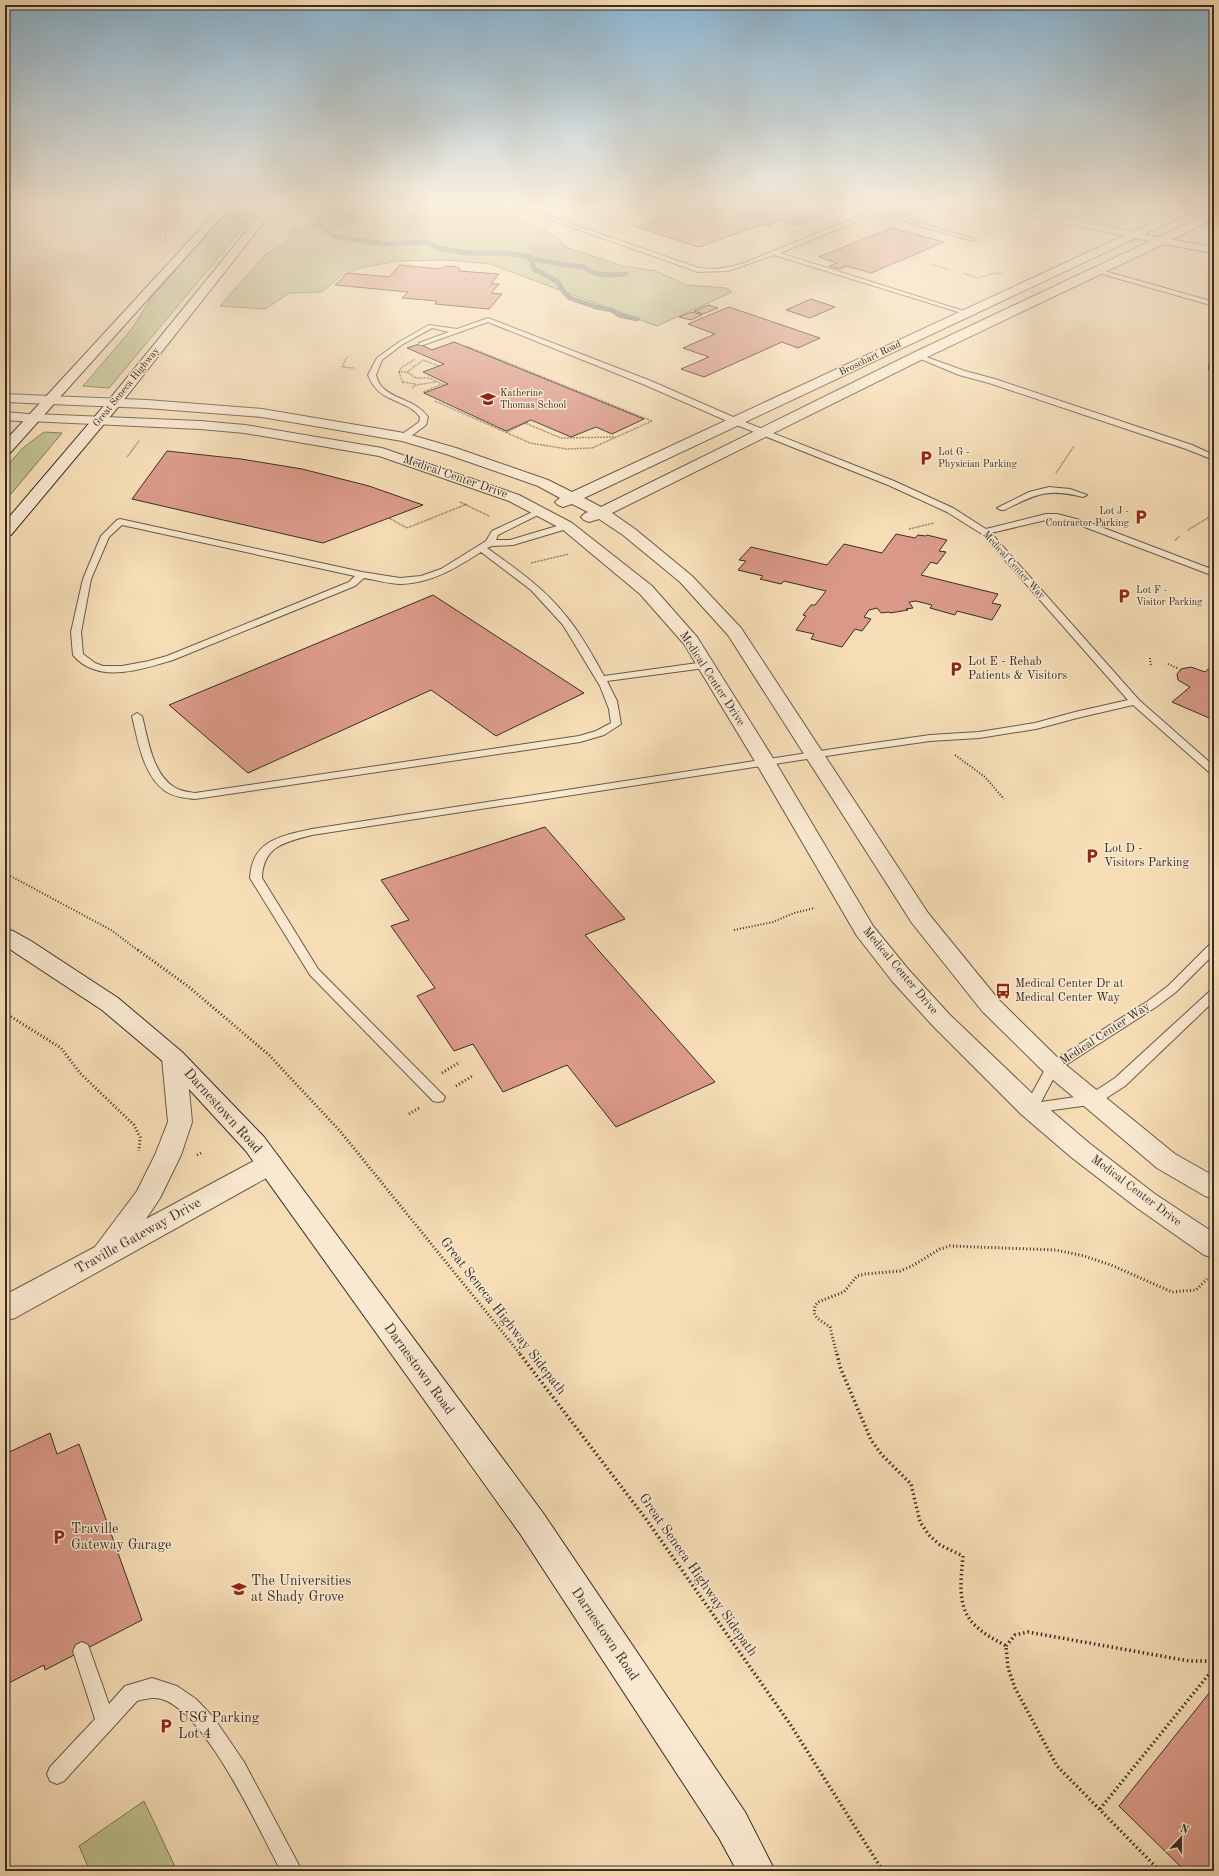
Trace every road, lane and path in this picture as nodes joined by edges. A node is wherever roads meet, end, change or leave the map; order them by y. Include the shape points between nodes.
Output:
1 (149, 291) edge
2 (204, 291) edge
3 (895, 291) edge
4 (1015, 291) edge
5 (1056, 291) edge
6 (1166, 291) edge
7 (1214, 304) edge
8 (967, 313) junction
9 (457, 331) junction
10 (421, 344) dead end
11 (465, 345) dead end
12 (409, 352) joint
13 (918, 356) junction
14 (347, 357) dead end
15 (417, 358) junction
16 (380, 359) junction
17 (423, 360) junction
18 (439, 366) dead end
19 (361, 368) dead end
20 (399, 372) junction
21 (407, 372) junction
22 (402, 381) junction
23 (436, 382) junction
24 (416, 384) junction
25 (404, 386) dead end
26 (408, 390) dead end
27 (426, 397) dead end
28 (5, 398) edge
29 (50, 400) junction
30 (433, 400) dead end
31 (114, 403) junction
32 (5, 416) edge
33 (34, 418) junction
34 (99, 421) junction
35 (528, 422) dead end
36 (737, 422) junction
37 (525, 423) junction
38 (506, 432) junction
39 (763, 432) junction
40 (404, 437) junction
41 (616, 437) junction
42 (141, 438) dead end
43 (1074, 446) dead end
44 (5, 450) edge
45 (127, 457) dead end
46 (1214, 458) edge
47 (1053, 476) dead end
48 (1083, 495) dead end
49 (572, 498) junction
50 (459, 502) dead end
51 (473, 502) dead end
52 (466, 504) junction
53 (1001, 508) dead end
54 (542, 511) junction
55 (601, 513) junction
56 (1214, 514) edge
57 (490, 516) dead end
58 (389, 518) dead end
59 (934, 523) dead end
60 (567, 526) junction
61 (909, 529) dead end
62 (1188, 530) dead end
63 (5, 532) edge
64 (985, 532) junction
65 (486, 546) junction
66 (570, 554) dead end
67 (508, 568) junction
68 (1214, 573) edge
69 (362, 576) junction
70 (1150, 658) dead end
71 (1168, 664) dead end
72 (705, 665) junction
73 (1151, 667) dead end
74 (1179, 669) dead end
75 (602, 679) junction
76 (1135, 702) junction
77 (137, 716) dead end
78 (951, 752) dead end
79 (815, 754) junction
80 (766, 763) junction
81 (1214, 771) edge
82 (1004, 799) dead end
83 (5, 873) edge
84 (815, 908) dead end
85 (734, 930) dead end
86 (5, 936) edge
87 (1214, 947) edge
88 (1214, 994) edge
89 (5, 1013) edge
90 (174, 1058) junction
91 (1053, 1068) junction
92 (438, 1097) dead end
93 (1092, 1100) junction
94 (1031, 1108) junction
95 (139, 1153) dead end
96 (270, 1164) junction
97 (1214, 1189) edge
98 (1214, 1247) edge
99 (101, 1256) junction
100 (1208, 1279) dead end
101 (5, 1309) edge
102 (1006, 1646) junction
103 (82, 1651) dead end
104 (1214, 1661) edge
105 (1214, 1668) edge
106 (105, 1721) junction
107 (57, 1774) dead end
108 (1100, 1809) junction
109 (292, 1871) edge
110 (757, 1871) edge
111 (883, 1871) edge
112 (1160, 1871) edge

1 - 29 street
2 - 31 street, Great Seneca Highway
3 - 8 lane
4 - 8 street, Broschart Road
5 - 13 street, Broschart Road
6 - 7 lane
8 - 36 street, Broschart Road
9 - 10 lane, Medical Center Way
9 - 16 lane via 431,326 401,343
9 - 36 lane, Medical Center Way via 488,320 648,383
11 - 41 path via 652,421
12 - 15 path
12 - 16 lane
13 - 39 street, Broschart Road
13 - 46 lane via 970,376 992,381 1189,447
14 - 19 path via 342,367
15 - 17 path
15 - 20 path
16 - 40 lane via 372,375 377,386 388,395 421,410 424,416 423,422
17 - 18 path
17 - 21 path
20 - 21 path
20 - 22 path
21 - 23 path via 416,378 429,378
22 - 24 path
22 - 25 path
23 - 24 path
23 - 27 path via 443,385 419,394
24 - 26 path
28 - 29 street, Medical Center Drive
29 - 31 street, Medical Center Drive
29 - 33 street
30 - 38 path
31 - 34 street, Great Seneca Highway
31 - 40 street, Medical Center Drive via 262,413
32 - 33 street, Medical Center Drive
33 - 34 street, Medical Center Drive
33 - 44 street
34 - 54 street, Medical Center Drive via 245,429 374,451 440,471
34 - 63 street, Great Seneca Highway
35 - 37 path
36 - 39 lane, Medical Center Way
36 - 49 street, Broschart Road
37 - 38 path
37 - 41 path via 561,438
38 - 41 path via 530,443 567,449 592,448
39 - 55 street, Broschart Road
39 - 64 lane, Medical Center Way via 922,496
40 - 49 street, Medical Center Drive via 543,483
42 - 45 path
43 - 47 path
48 - 53 lane via 1059,490 1041,490
49 - 54 street, Broschart Road
49 - 55 street, Medical Center Drive
50 - 52 path
51 - 52 path
52 - 57 path
52 - 58 path via 407,528
54 - 60 street, Medical Center Drive
54 - 65 lane via 495,533
55 - 60 street, Broschart Road
55 - 79 street, Medical Center Drive via 629,532 686,580 736,632
56 - 62 path
59 - 61 path
60 - 65 lane via 510,543
60 - 72 street, Medical Center Drive via 646,590 691,641
64 - 68 lane via 1057,517 1085,524
64 - 76 lane, Medical Center Way
65 - 67 lane
65 - 69 lane via 444,571 422,579 400,581
66 - 67 path
67 - 75 lane via 532,587 562,617
69 - 69 lane via 120,522 105,536 87,578 76,632 78,655 94,666 116,669 170,658 352,584
70 - 73 path
71 - 74 path
72 - 75 lane
72 - 80 street, Medical Center Drive
75 - 77 lane via 616,713 616,724 600,733 580,739 196,796 179,794 163,783 153,770
76 - 79 lane via 1036,726
76 - 81 lane, Medical Center Way
78 - 82 path via 985,778
79 - 80 lane
79 - 91 street, Medical Center Drive via 920,918 990,1005
80 - 92 lane via 312,832 294,836 264,850 256,868 256,878 314,972
80 - 94 street, Medical Center Drive via 865,931 941,1020
83 - 111 path, Great Seneca Highway Sidepath via 111,930 189,987 269,1055 340,1131 502,1331 646,1519 790,1724
84 - 85 path via 773,922
86 - 90 street, Darnestown Road via 110,1004
87 - 91 lane, Medical Center Way via 1172,989
88 - 93 lane via 1120,1082
89 - 95 path via 61,1048 80,1073 134,1125 140,1137
90 - 96 street, Darnestown Road via 255,1144
90 - 99 street via 180,1122 178,1128 147,1198
91 - 93 street, Medical Center Drive
91 - 94 lane, Medical Center Way
93 - 94 lane
93 - 97 street, Medical Center Drive via 1166,1161
94 - 98 street, Medical Center Drive via 1146,1201
96 - 99 street, Traville Gateway Drive
96 - 110 street, Darnestown Road via 532,1524 732,1825
99 - 101 street, Traville Gateway Drive
100 - 102 path via 1196,1290 1172,1292 1111,1265 1056,1250 947,1246 902,1271 857,1276 845,1292 828,1296 814,1308 814,1314 818,1319 830,1327 840,1367 871,1440 911,1484 920,1522 940,1545 963,1556 962,1597 971,1622
102 - 104 path via 1010,1637 1028,1632 1189,1661
102 - 108 path via 1008,1668 1015,1688 1046,1748 1057,1766
103 - 106 lane
105 - 108 path
106 - 107 lane
106 - 109 lane via 132,1693 147,1686 162,1689 190,1707 209,1726 228,1752
108 - 112 path

